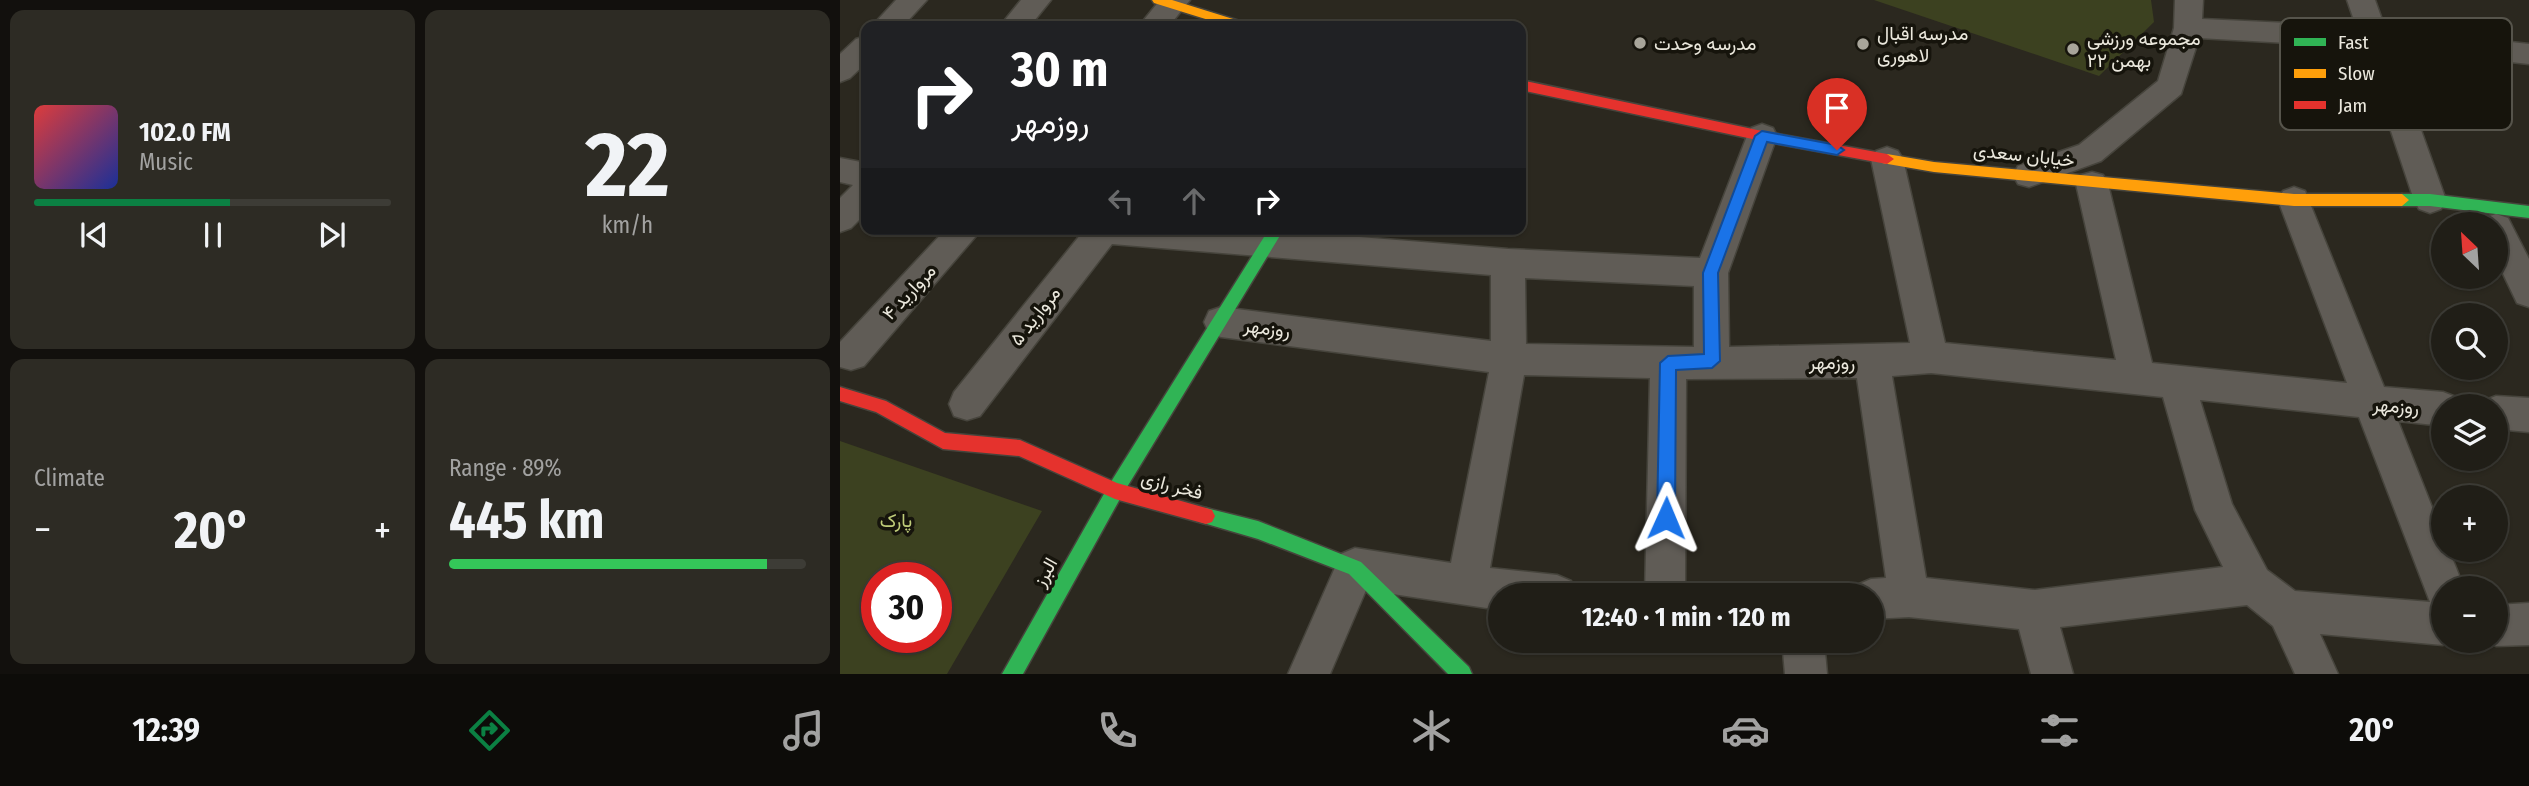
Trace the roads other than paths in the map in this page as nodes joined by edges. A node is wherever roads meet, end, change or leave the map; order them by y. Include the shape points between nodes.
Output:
1 (913, 0) edge
2 (1037, 0) edge
3 (2361, 0) edge
4 (1169, 2) edge
5 (2188, 14) edge
6 (2366, 18) edge
7 (891, 21) edge
8 (1018, 21) edge
9 (1156, 21) edge
10 (1227, 21) edge
11 (2280, 26) edge
12 (861, 51) edge
13 (840, 71) edge
14 (1526, 86) edge
15 (2405, 130) edge
16 (1762, 136) junction
17 (1887, 159) junction
18 (840, 170) edge
19 (861, 174) edge
20 (2029, 175) junction
21 (2092, 184) junction
22 (861, 197) edge
23 (2294, 200) junction
24 (2430, 200) junction
25 (2469, 212) edge
26 (2529, 212) edge
27 (2508, 216) edge
28 (840, 219) edge
29 (961, 235) edge
30 (1097, 235) edge
31 (1245, 235) edge
32 (1274, 236) edge
33 (2508, 251) edge
34 (1508, 263) junction
35 (1711, 273) junction
36 (2529, 293) edge
37 (1220, 322) junction
38 (851, 355) dead end
39 (1931, 357) junction
40 (1508, 359) junction
41 (1712, 361) junction
42 (1871, 362) junction
43 (1668, 363) junction
44 (2138, 380) junction
45 (2177, 383) junction
46 (840, 394) edge
47 (967, 404) dead end
48 (2374, 404) junction
49 (2431, 408) edge
50 (2508, 414) edge
51 (2529, 415) edge
52 (1115, 491) junction
53 (1355, 568) junction
54 (2440, 576) edge
55 (1665, 583) edge
56 (2253, 584) junction
57 (1467, 586) junction
58 (1488, 588) edge
59 (1890, 598) edge
60 (2035, 610) junction
61 (2288, 611) junction
62 (2431, 623) edge
63 (2529, 624) edge
64 (2508, 625) edge
65 (1804, 653) edge
66 (1012, 674) edge
67 (1309, 674) edge
68 (1462, 674) edge
69 (1806, 674) edge
70 (2052, 674) edge
71 (2317, 674) edge

1 - 7 street
2 - 8 street
3 - 6 street
4 - 9 street
4 - 10 street
5 - 11 street
5 - 20 street via 2171,86 2090,153
12 - 13 street
14 - 16 street, خیابان سعدی
15 - 24 street
16 - 17 street, خیابان سعدی
16 - 35 street
17 - 20 street, خیابان سعدی
17 - 39 street
18 - 19 street
20 - 21 street, خیابان سعدی
21 - 23 street, خیابان سعدی
21 - 44 street
22 - 28 street
23 - 24 street, خیابان سعدی
23 - 48 street
24 - 25 street, خیابان سعدی
26 - 27 street, خیابان سعدی
29 - 38 street, مروارید ۴
30 - 47 street, مروارید ۵
31 - 32 street
32 - 34 street
32 - 37 street, البرز
33 - 36 street
34 - 35 street
34 - 40 street
35 - 41 street
37 - 40 street, روزمهر
37 - 52 street, البرز
39 - 42 street, روزمهر
39 - 44 street, روزمهر
40 - 43 street, روزمهر
40 - 57 street
41 - 42 street, روزمهر
41 - 43 street, روزمهر
42 - 59 street
43 - 55 street
44 - 45 street, روزمهر
45 - 48 street, روزمهر
45 - 56 street via 2214,510
46 - 52 street, فخر رازی via 880,406 943,441 1020,449
48 - 49 street, روزمهر
48 - 54 street
50 - 51 street
52 - 53 street, فخر رازی via 1258,530
52 - 66 street, البرز
53 - 57 street
53 - 67 street
53 - 68 street, فخر رازی
56 - 60 street
56 - 61 street
57 - 58 street
59 - 60 street
60 - 70 street
61 - 62 street
61 - 71 street
63 - 64 street
65 - 69 street

